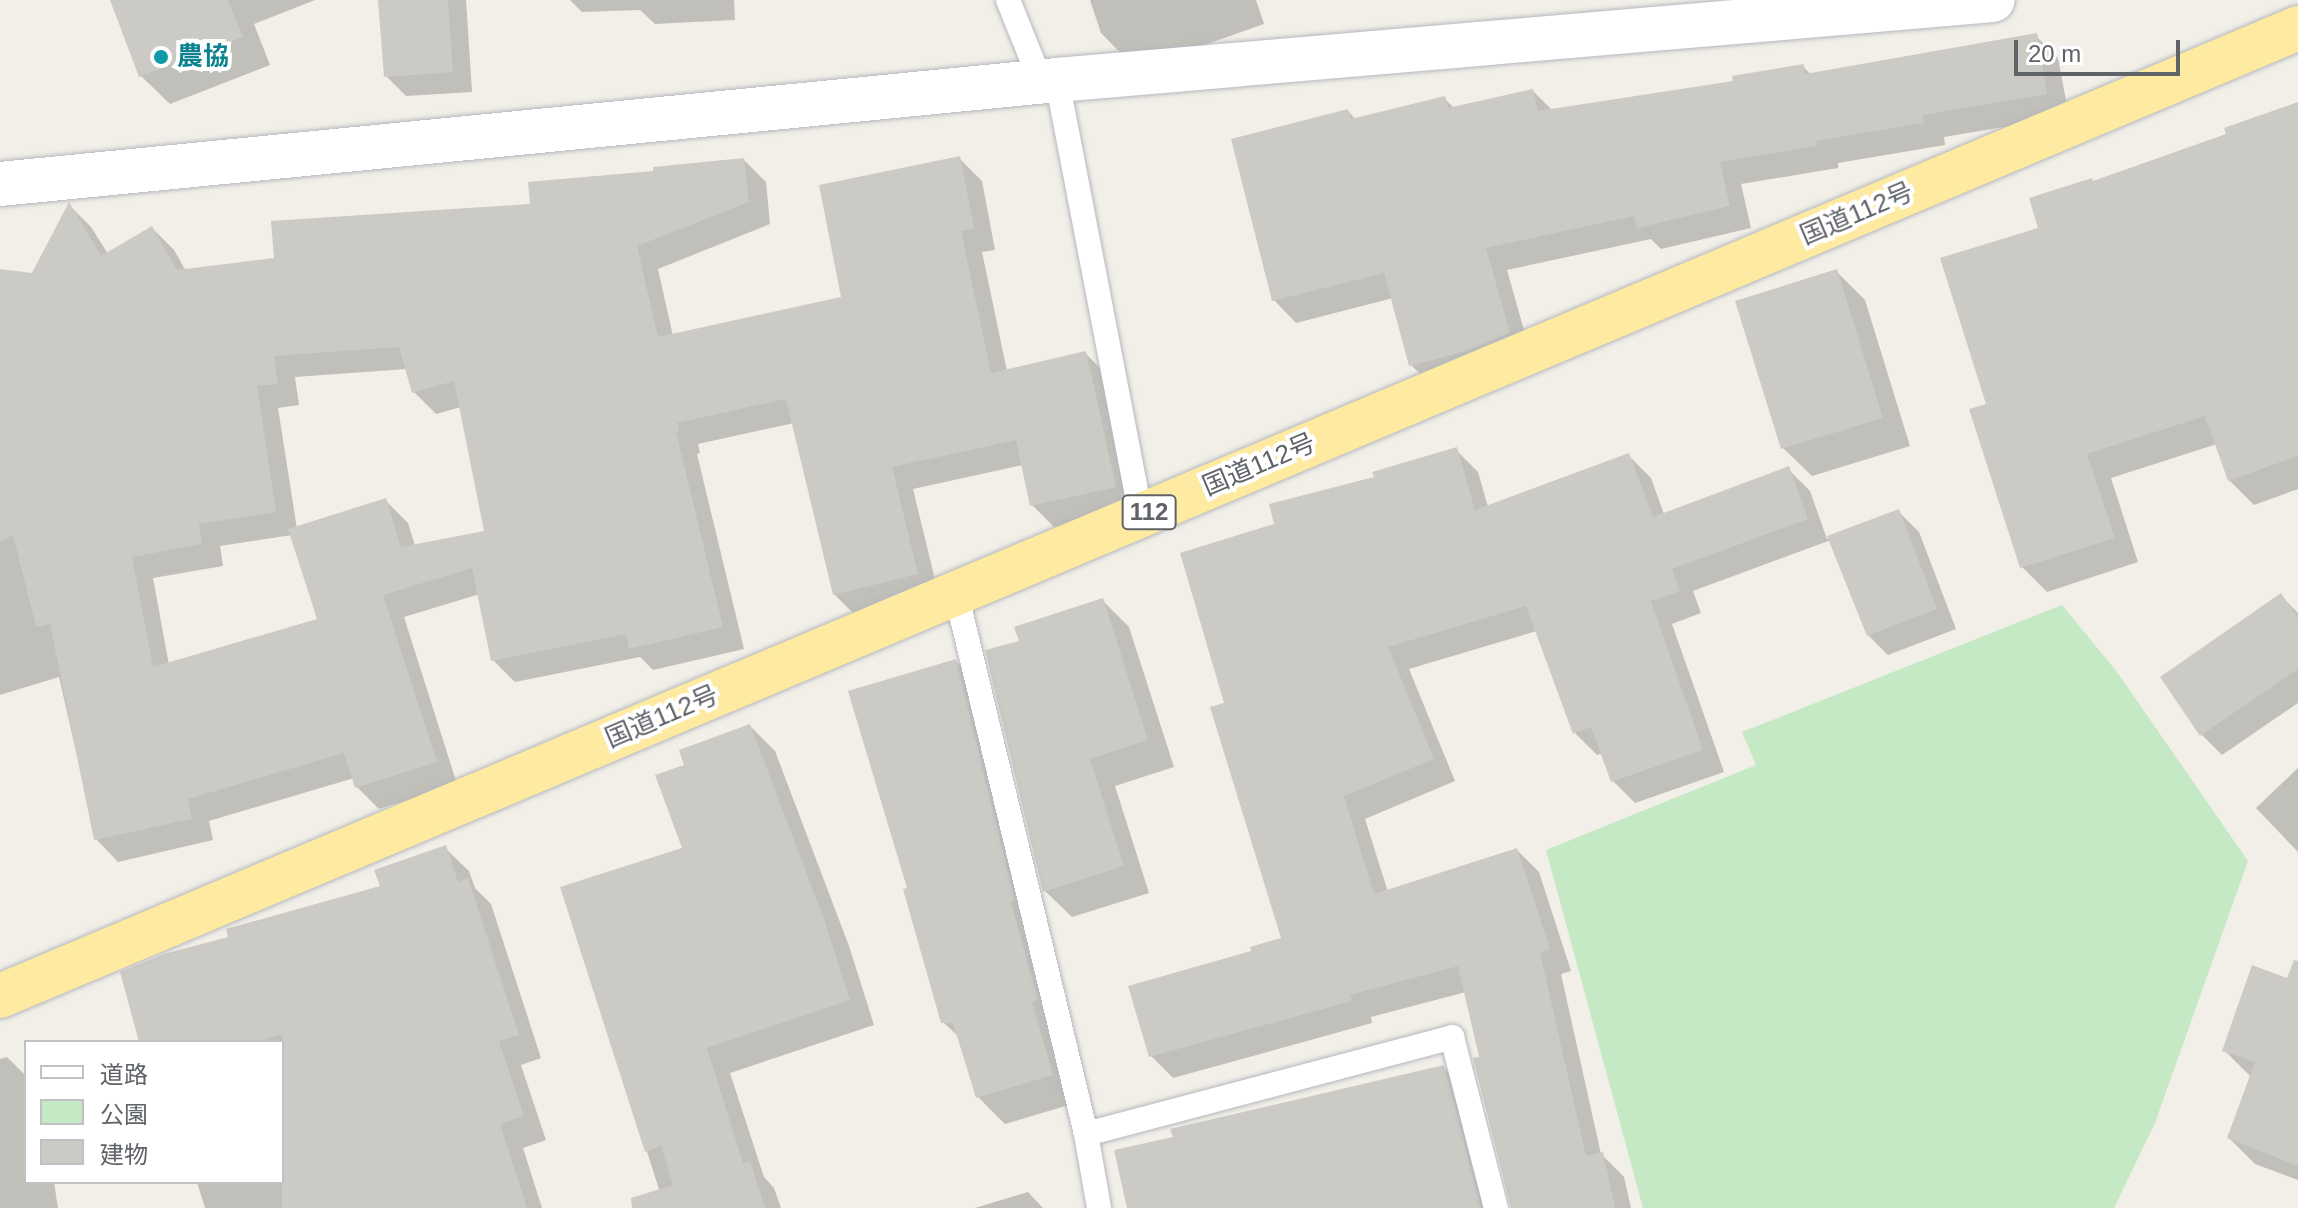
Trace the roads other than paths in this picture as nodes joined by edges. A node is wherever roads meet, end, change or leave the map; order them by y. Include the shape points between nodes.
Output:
1 (1008, 0) edge
2 (1993, 0) edge
3 (2298, 28) edge
4 (1049, 81) junction
5 (0, 184) edge
6 (1141, 515) junction
7 (956, 593) junction
8 (0, 996) edge
9 (1086, 1134) junction
10 (1099, 1208) edge
11 (1496, 1208) edge

1 - 4 lane
2 - 4 street
3 - 6 highway, 国道112号 / 112
4 - 5 street
4 - 6 lane
6 - 7 highway, 国道112号 / 112
7 - 8 highway, 国道112号 / 112
7 - 9 lane
9 - 10 lane
9 - 11 lane via 1452,1037

